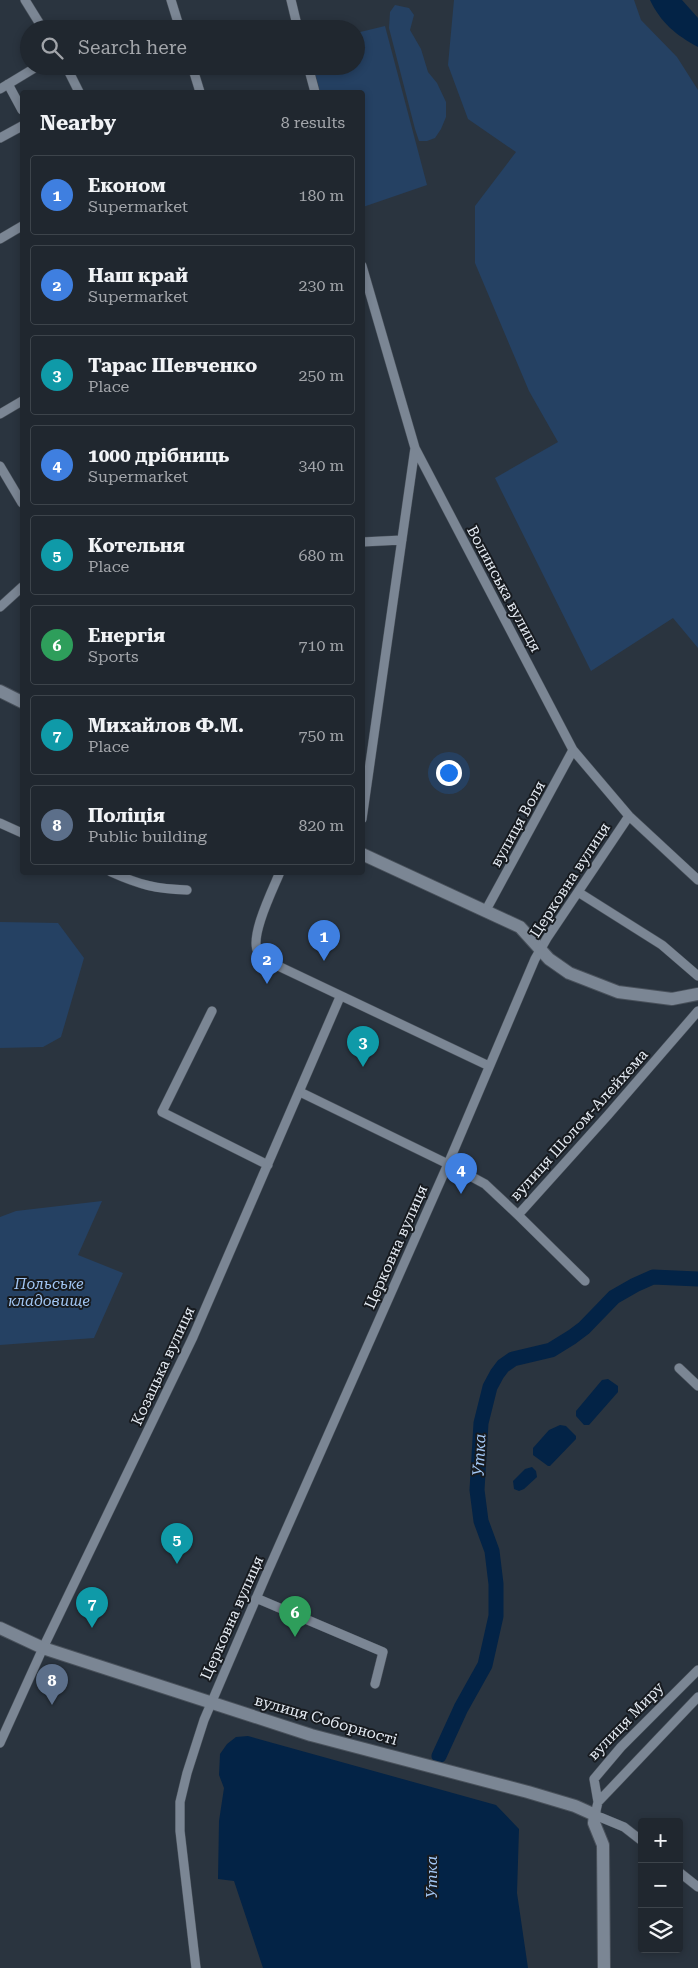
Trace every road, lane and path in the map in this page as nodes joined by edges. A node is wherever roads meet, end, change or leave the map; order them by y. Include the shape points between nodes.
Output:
1 (25, 0) edge
2 (171, 0) edge
3 (291, 0) edge
4 (38, 20) edge
5 (177, 20) edge
6 (296, 20) edge
7 (23, 75) edge
8 (70, 75) edge
9 (195, 75) edge
10 (310, 75) edge
11 (4, 86) edge
12 (78, 90) edge
13 (199, 90) edge
14 (314, 90) edge
15 (20, 107) edge
16 (20, 127) edge
17 (0, 138) edge
18 (20, 227) edge
19 (0, 239) edge
20 (365, 276) edge
21 (20, 402) edge
22 (0, 414) edge
23 (415, 448) junction
24 (0, 466) edge
25 (20, 500) edge
26 (402, 540) junction
27 (365, 542) edge
28 (20, 590) edge
29 (0, 607) edge
30 (573, 750) junction
31 (365, 798) edge
32 (628, 816) junction
33 (0, 823) edge
34 (20, 832) edge
35 (365, 855) edge
36 (118, 875) edge
37 (279, 875) edge
38 (698, 880) edge
39 (187, 890) dead end
40 (578, 892) junction
41 (486, 910) junction
42 (541, 950) junction
43 (698, 976) edge
44 (698, 994) edge
45 (340, 997) junction
46 (212, 1011) dead end
47 (698, 1011) edge
48 (489, 1066) junction
49 (300, 1092) junction
50 (448, 1164) junction
51 (268, 1165) junction
52 (518, 1215) junction
53 (585, 1281) dead end
54 (679, 1368) dead end
55 (698, 1386) edge
56 (256, 1598) junction
57 (0, 1628) edge
58 (43, 1648) junction
59 (698, 1670) edge
60 (375, 1684) dead end
61 (698, 1697) edge
62 (211, 1702) junction
63 (0, 1742) edge
64 (596, 1808) junction
65 (638, 1838) edge
66 (683, 1875) edge
67 (698, 1887) edge
68 (196, 1968) edge
69 (604, 1968) edge

1 - 4 street
2 - 5 street
3 - 6 street
7 - 11 street
8 - 12 street
9 - 13 street
10 - 14 street
11 - 15 street
16 - 17 street
18 - 19 street
20 - 23 street, Волинська вулиця
21 - 22 street
23 - 26 street
23 - 30 street, Волинська вулиця
24 - 25 street
26 - 27 street
26 - 31 street
28 - 29 street
30 - 32 street, Волинська вулиця
30 - 41 street, вулиця Воля
32 - 38 street, Волинська вулиця
32 - 40 street, Церковна вулиця
33 - 34 street
35 - 41 main road
36 - 39 street via 137,884
37 - 45 street via 258,930 257,951 274,964
40 - 42 street, Церковна вулиця
40 - 43 street via 662,945
41 - 42 main road via 520,927
42 - 44 main road via 569,973 618,992 672,999
42 - 48 street, Церковна вулиця
45 - 48 street
45 - 49 street, Козацька вулиця
46 - 51 street via 162,1112
47 - 52 street, вулиця Шолом-Алейхема
48 - 50 street, Церковна вулиця
49 - 50 street, вулиця Шолом-Алейхема
49 - 51 street, Козацька вулиця
50 - 52 street, вулиця Шолом-Алейхема via 485,1184
50 - 56 street, Церковна вулиця
51 - 58 street, Козацька вулиця via 193,1337
52 - 53 street
54 - 55 street
56 - 60 street via 383,1652
56 - 62 street, Церковна вулиця
57 - 58 main road, вулиця Соборності
58 - 62 main road, вулиця Соборності
58 - 63 street, Козацька вулиця
59 - 64 street, вулиця Миру via 594,1779
61 - 64 street
62 - 64 main road, вулиця Соборності via 310,1735 574,1806
62 - 68 street, Церковна вулиця via 186,1773 180,1802 180,1831
64 - 65 street, вулиця Соборності
64 - 69 main road, вулиця Миру via 594,1823 603,1845
66 - 67 street

